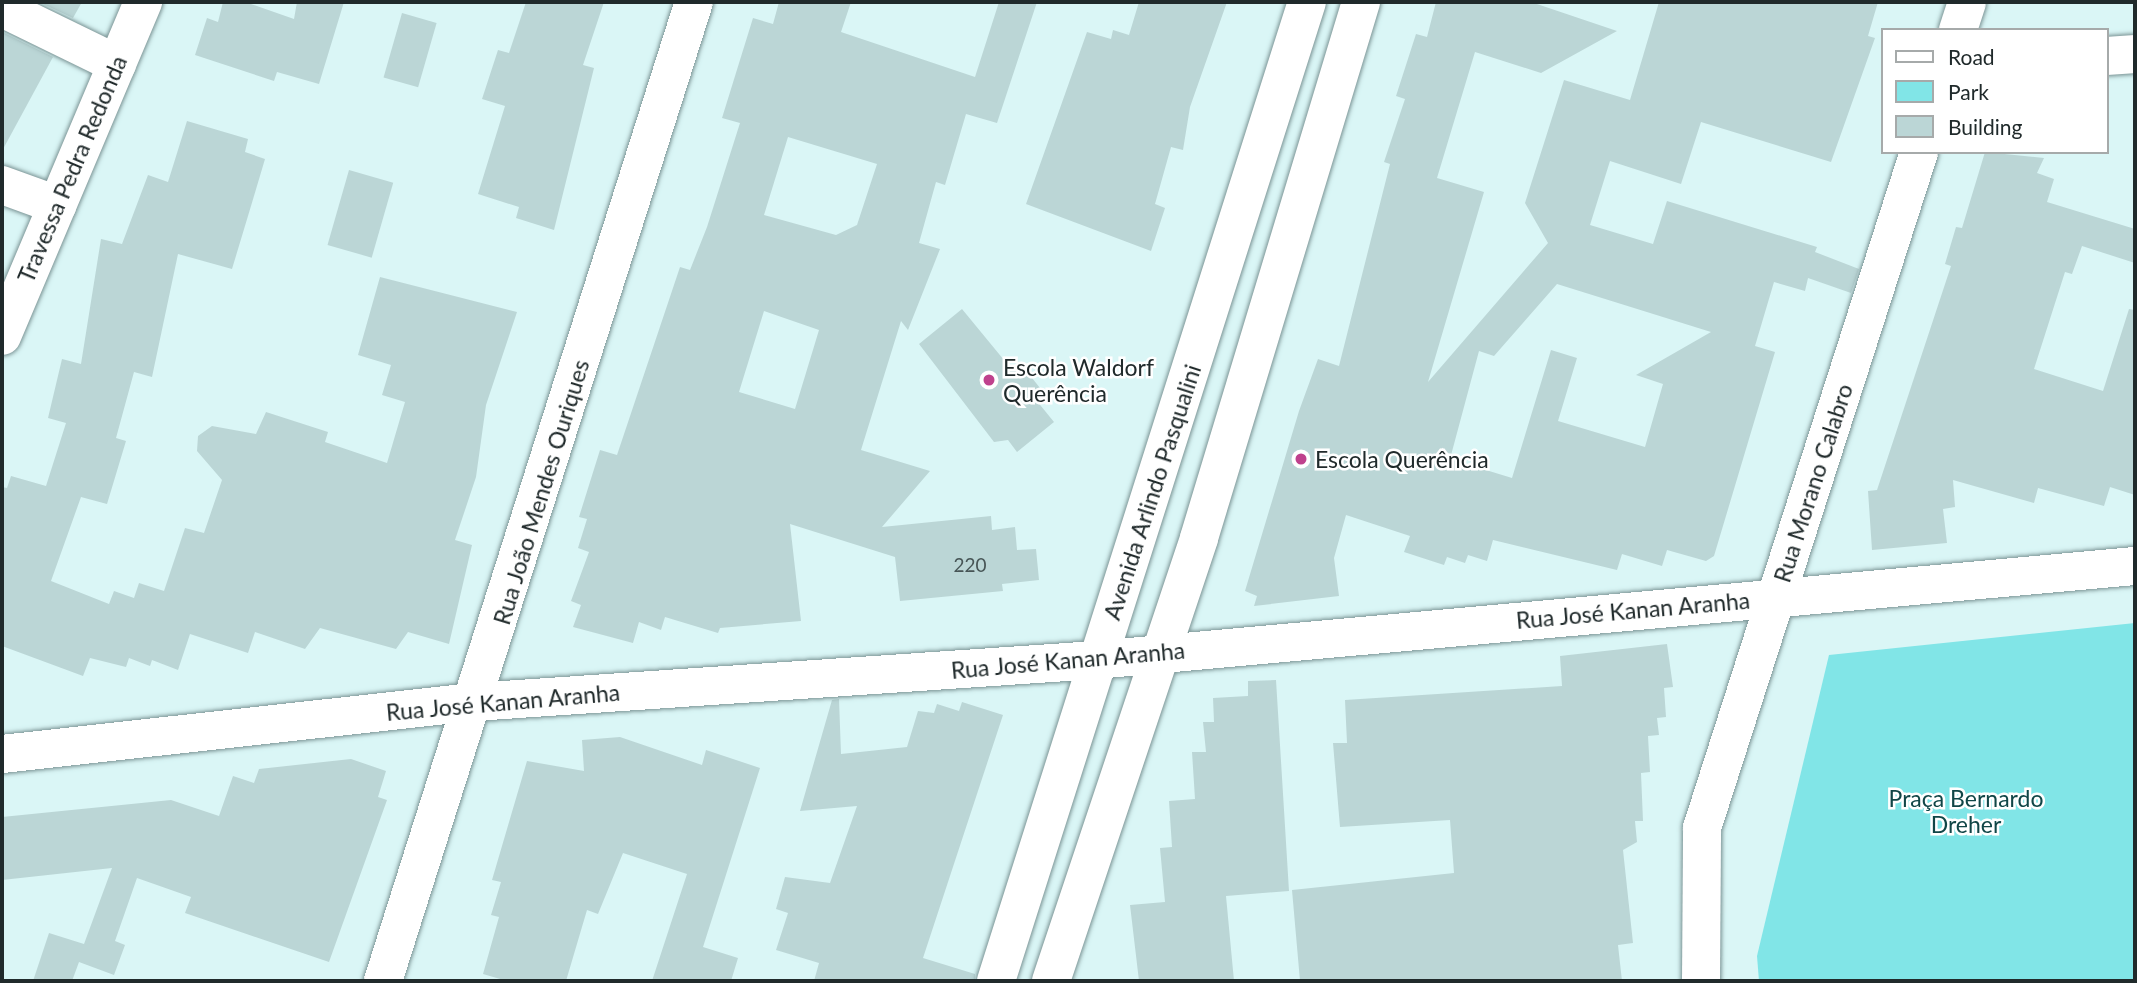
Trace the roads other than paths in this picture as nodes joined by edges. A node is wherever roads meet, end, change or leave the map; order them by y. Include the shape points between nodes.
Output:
1 (143, 2) edge
2 (694, 2) edge
3 (1307, 2) edge
4 (1361, 2) edge
5 (1967, 2) edge
6 (2, 8) edge
7 (1959, 28) edge
8 (2135, 54) edge
9 (2109, 56) edge
10 (117, 64) junction
11 (1918, 154) edge
12 (2, 185) edge
13 (57, 205) junction
14 (2, 336) edge
15 (2135, 566) edge
16 (1776, 597) junction
17 (1161, 654) junction
18 (1096, 660) junction
19 (474, 702) junction
20 (2, 754) edge
21 (383, 981) edge
22 (996, 981) edge
23 (1051, 981) edge
24 (1701, 981) edge

1 - 10 street, Travessa Pedra Redonda
2 - 19 street, Rua João Mendes Ouriques
3 - 18 street, Avenida Arlindo Pasqualini
4 - 17 street
5 - 7 street
6 - 10 street
8 - 9 street
10 - 13 street, Travessa Pedra Redonda
11 - 16 street, Rua Morano Calabro
12 - 13 street
13 - 14 street, Travessa Pedra Redonda
15 - 16 street, Rua José Kanan Aranha
16 - 17 street, Rua José Kanan Aranha
16 - 24 street, Rua Morano Calabro via 1702,828
17 - 18 street, Rua José Kanan Aranha
17 - 23 street
18 - 19 street, Rua José Kanan Aranha
18 - 22 street, Avenida Arlindo Pasqualini
19 - 20 street, Rua José Kanan Aranha
19 - 21 street, Rua João Mendes Ouriques

